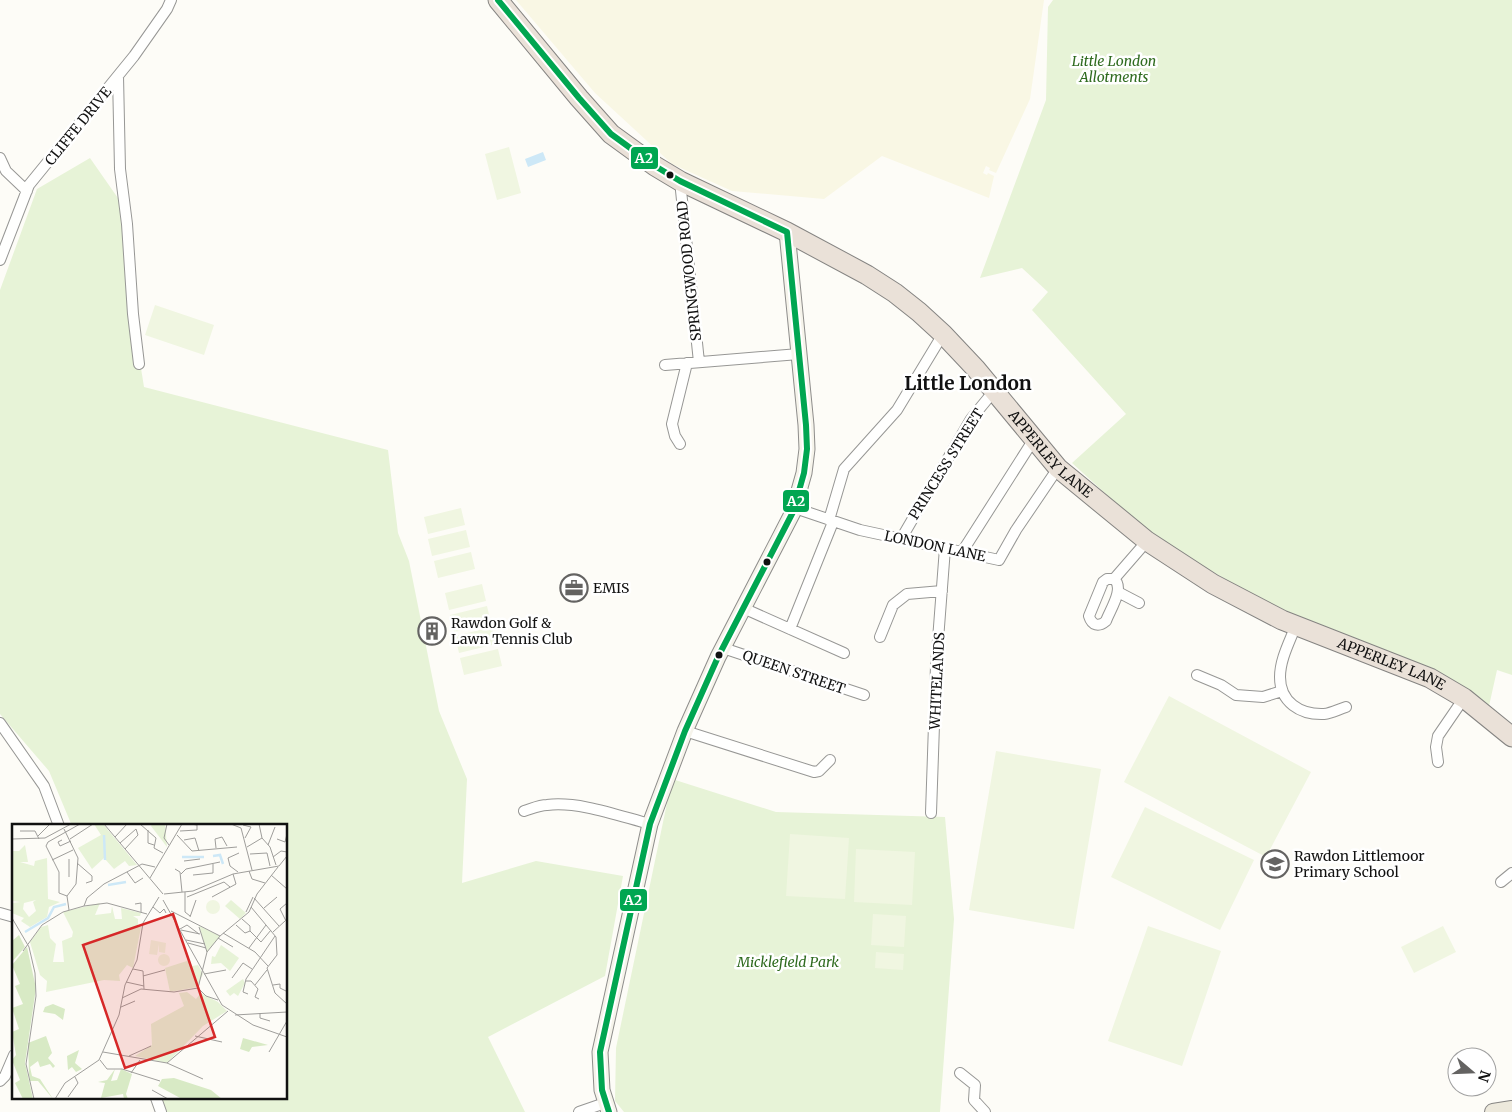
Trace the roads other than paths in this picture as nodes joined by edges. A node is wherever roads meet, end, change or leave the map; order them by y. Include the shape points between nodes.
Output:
1 (171, 0) edge
2 (498, 0) edge
3 (118, 76) junction
4 (0, 158) edge
5 (680, 181) junction
6 (27, 191) junction
7 (767, 222) junction
8 (788, 232) junction
9 (789, 256) junction
10 (0, 260) edge
11 (943, 334) junction
12 (799, 354) junction
13 (699, 362) junction
14 (687, 363) junction
15 (139, 364) dead end
16 (665, 364) dead end
17 (994, 391) junction
18 (1034, 439) junction
19 (680, 444) dead end
20 (1058, 468) junction
21 (795, 508) junction
22 (831, 521) junction
23 (901, 539) junction
24 (1147, 541) junction
25 (945, 548) junction
26 (962, 552) junction
27 (1114, 579) junction
28 (942, 591) junction
29 (1118, 592) junction
30 (1138, 603) dead end
31 (744, 608) junction
32 (1296, 625) junction
33 (790, 629) junction
34 (880, 637) dead end
35 (723, 648) junction
36 (844, 653) dead end
37 (1197, 675) dead end
38 (1282, 691) junction
39 (864, 695) dead end
40 (1464, 698) junction
41 (1346, 707) dead end
42 (0, 723) edge
43 (684, 731) junction
44 (1512, 737) edge
45 (830, 760) dead end
46 (1438, 762) dead end
47 (524, 811) dead end
48 (931, 813) dead end
49 (58, 824) edge
50 (650, 824) junction
51 (1512, 873) edge
52 (1501, 882) dead end
53 (12, 1060) edge
54 (960, 1072) dead end
55 (0, 1081) edge
56 (157, 1100) edge
57 (607, 1107) edge
58 (1512, 1109) edge
59 (161, 1112) edge
60 (579, 1112) edge
61 (985, 1112) edge
62 (1493, 1112) edge

1 - 3 street, CLIFFE DRIVE
2 - 5 highway, APPERLEY LANE via 611,134
3 - 6 street, CLIFFE DRIVE
3 - 15 street via 120,169
4 - 6 street via 6,171
5 - 7 highway, APPERLEY LANE
5 - 13 street, SPRINGWOOD ROAD
6 - 10 street, CLIFFE DRIVE
7 - 8 highway, APPERLEY LANE
7 - 9 main road
8 - 9 main road
8 - 11 highway, APPERLEY LANE via 895,293
9 - 12 main road
11 - 17 highway, APPERLEY LANE
11 - 22 street via 897,410 844,469
12 - 13 street
12 - 21 main road via 807,449
13 - 14 street
14 - 16 street
14 - 19 street via 672,424
17 - 18 highway, APPERLEY LANE
17 - 23 street, PRINCESS STREET via 971,419
18 - 20 highway, APPERLEY LANE
18 - 26 street
20 - 24 highway, APPERLEY LANE
20 - 26 street, LONDON LANE via 999,560
21 - 22 street, LONDON LANE
21 - 31 main road
22 - 23 street, LONDON LANE
22 - 33 street
23 - 25 street, LONDON LANE
24 - 27 street
24 - 32 highway, APPERLEY LANE via 1213,584
25 - 26 street, LONDON LANE
25 - 28 street, WHITELANDS
27 - 29 street
27 - 29 street via 1103,582 1089,616 1092,623 1099,625 1106,621
28 - 34 street via 907,594 893,605
28 - 48 street, WHITELANDS
29 - 30 street
31 - 33 street
31 - 35 main road
32 - 38 street via 1283,656
32 - 40 highway, APPERLEY LANE via 1430,678
33 - 36 street
35 - 39 street, QUEEN STREET
35 - 43 main road
37 - 38 street via 1236,695 1263,697
38 - 41 street via 1289,703 1299,710 1324,714
40 - 44 highway, APPERLEY LANE
40 - 46 street via 1438,736
42 - 49 street via 44,786
43 - 45 street via 814,772
43 - 50 main road
47 - 50 street via 547,804 568,805
50 - 57 main road via 600,1052 602,1090
51 - 52 street
53 - 55 street
54 - 61 street via 976,1085 974,1100
56 - 59 street
57 - 60 street
58 - 62 main road

